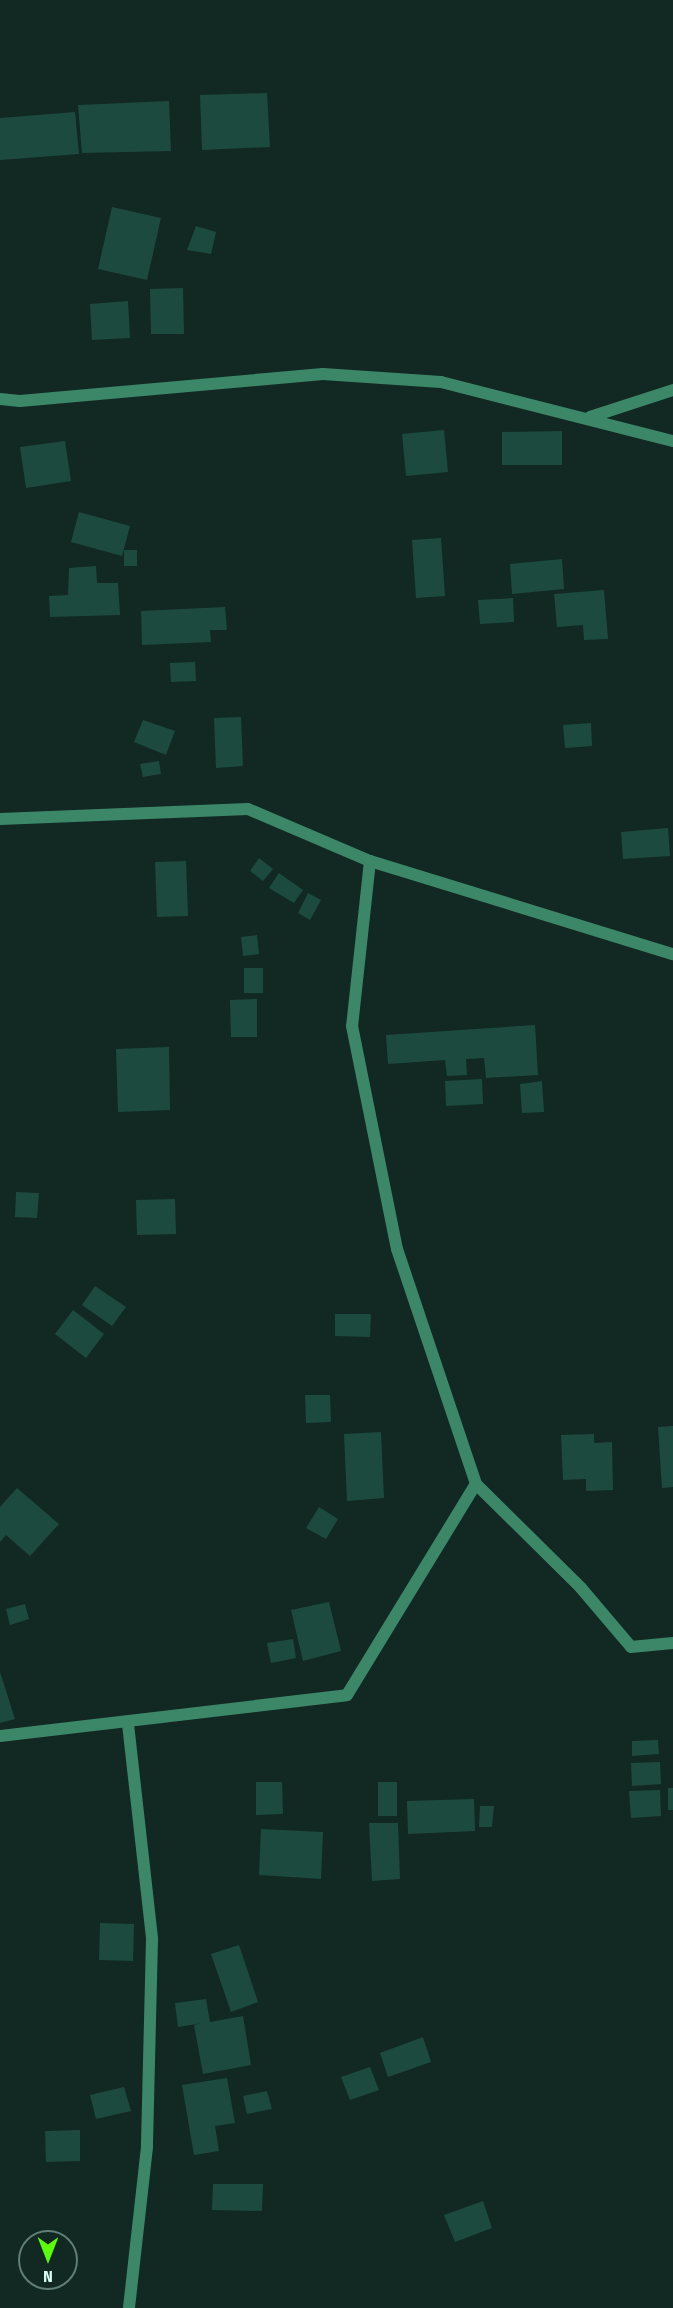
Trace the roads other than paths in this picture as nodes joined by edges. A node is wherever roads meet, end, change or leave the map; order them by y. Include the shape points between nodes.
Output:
1 (673, 390) edge
2 (0, 399) edge
3 (590, 417) junction
4 (673, 441) edge
5 (0, 819) edge
6 (370, 861) junction
7 (673, 954) edge
8 (476, 1484) junction
9 (673, 1643) edge
10 (128, 1724) junction
11 (0, 1736) edge
12 (129, 2308) edge

1 - 3 street
2 - 3 street via 20,401 323,374 441,382
3 - 4 street
5 - 6 street via 248,809
6 - 7 street
6 - 8 street via 352,1026 397,1249
8 - 9 street via 581,1588 631,1647
8 - 10 street via 347,1695
10 - 11 street
10 - 12 street via 152,1939 147,2147

